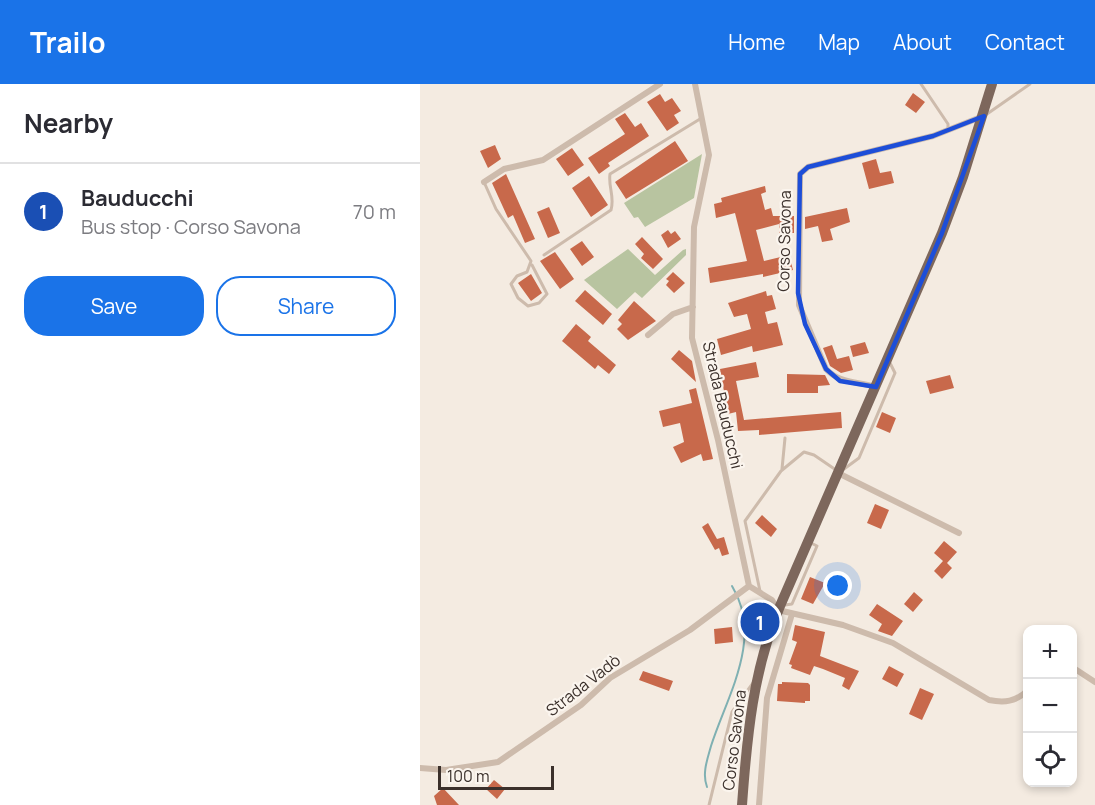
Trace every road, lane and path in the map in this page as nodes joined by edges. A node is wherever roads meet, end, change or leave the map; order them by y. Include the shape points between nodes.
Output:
1 (660, 84) edge
2 (695, 84) edge
3 (921, 84) edge
4 (992, 84) edge
5 (1030, 84) edge
6 (984, 116) junction
7 (703, 117) junction
8 (948, 131) junction
9 (484, 183) joint
10 (544, 255) dead end
11 (532, 265) junction
12 (693, 307) junction
13 (648, 335) dead end
14 (888, 358) junction
15 (876, 387) junction
16 (785, 438) dead end
17 (782, 471) junction
18 (838, 473) junction
19 (734, 518) junction
20 (745, 521) junction
21 (959, 533) dead end
22 (749, 586) junction
23 (760, 593) junction
24 (779, 608) junction
25 (792, 614) junction
26 (1077, 670) edge
27 (757, 676) junction
28 (1095, 682) edge
29 (1023, 693) edge
30 (420, 768) edge
31 (709, 805) edge
32 (742, 805) edge
33 (759, 805) edge

1 - 9 street via 543,160 504,169
2 - 7 street, Strada Bauducchi
3 - 8 lane via 948,124
4 - 6 main road, Corso Savona
5 - 6 lane
6 - 8 street, Corso Savona
6 - 14 main road, Corso Savona via 942,233
7 - 10 lane via 610,174 608,183 614,201 611,210
7 - 12 street, Strada Bauducchi via 709,155 694,226
8 - 15 street, Corso Savona via 808,167 800,174 798,293 805,324 832,375 840,381
9 - 11 lane via 496,210
11 - 11 lane via 547,294 539,303 528,306 518,298 511,284
12 - 13 street via 673,314
12 - 19 street, Strada Bauducchi via 693,339
14 - 15 main road, Corso Savona
14 - 18 lane via 895,373 859,458
15 - 18 main road, Corso Savona
16 - 17 lane
17 - 18 lane via 804,452 834,466
17 - 20 lane
18 - 21 street
18 - 24 main road, Corso Savona
19 - 20 lane
19 - 22 street, Strada Bauducchi
20 - 23 lane
22 - 23 street
22 - 30 street, Strada Vadò via 690,630 610,678 581,705 498,762 446,770
23 - 24 street
24 - 25 street
24 - 27 main road, Corso Savona
25 - 29 street via 843,625 893,643 989,700 1002,703
25 - 33 street, Corso Savona via 767,698
26 - 28 street
27 - 31 lane via 732,712
27 - 32 main road, Corso Savona

